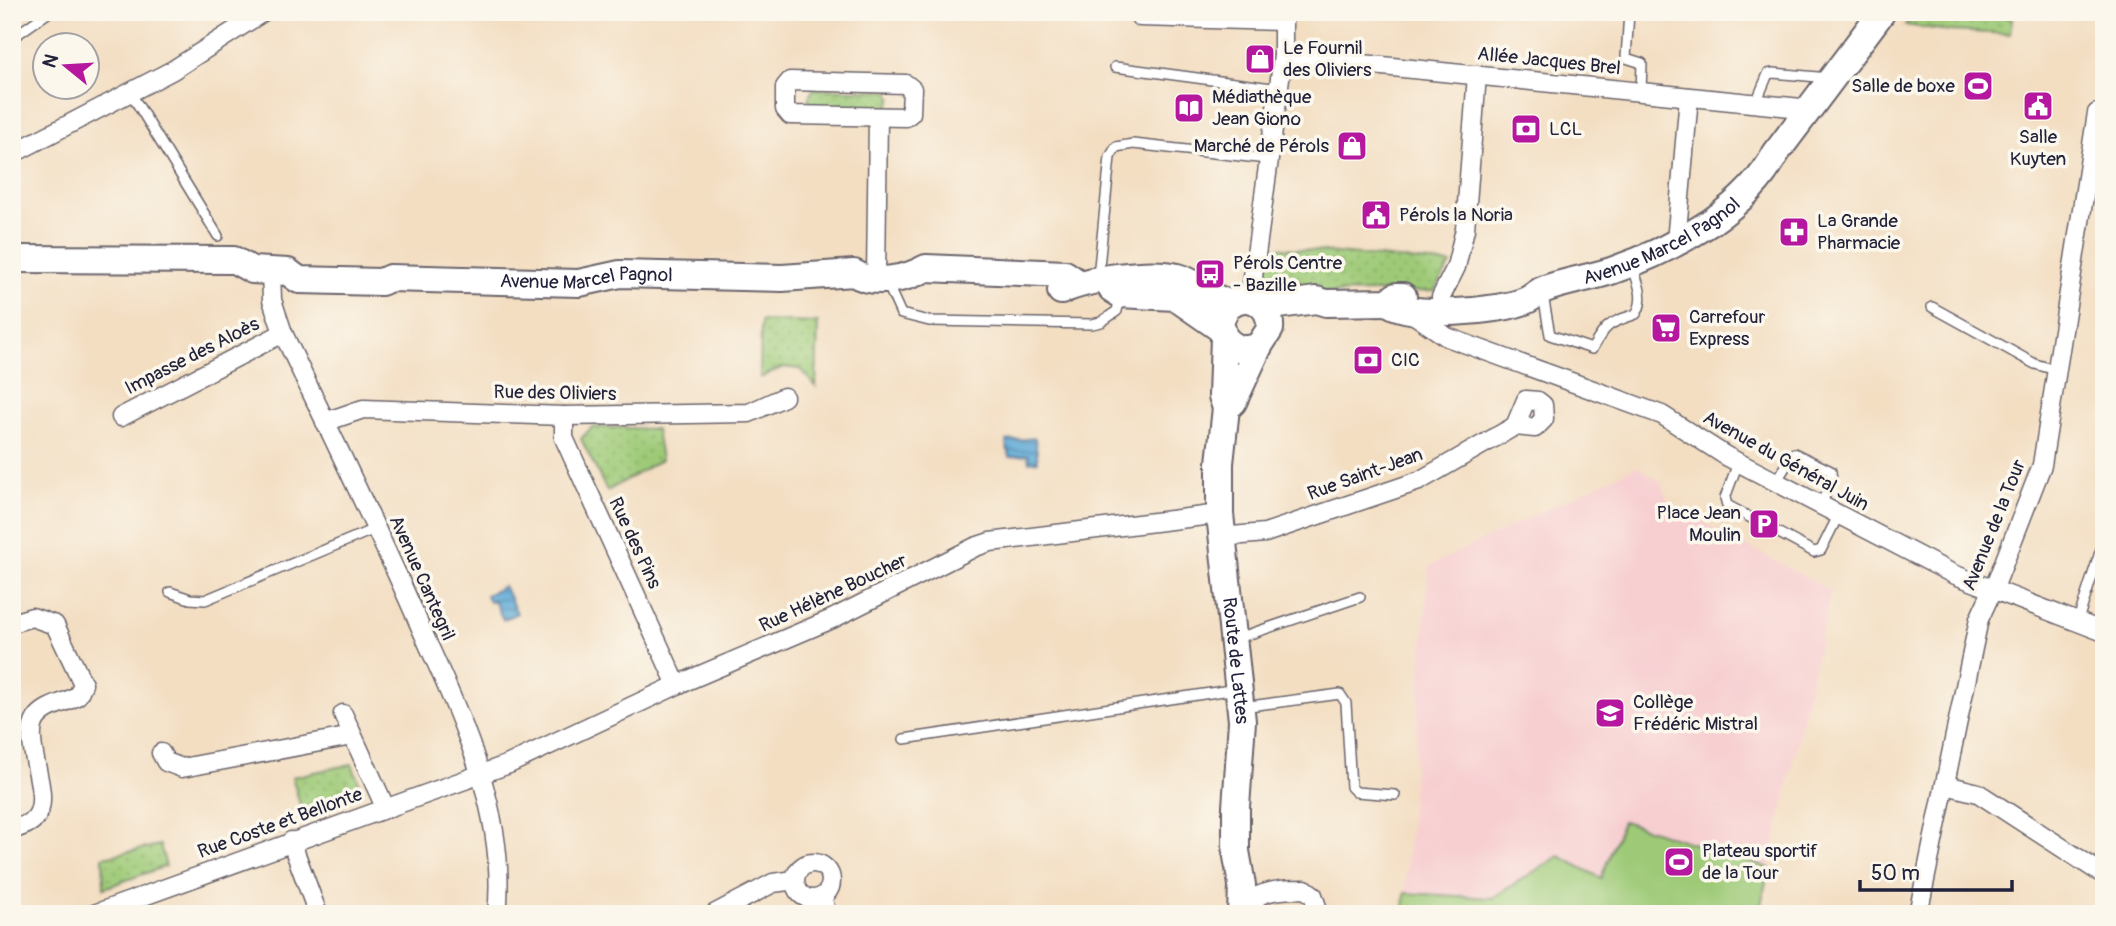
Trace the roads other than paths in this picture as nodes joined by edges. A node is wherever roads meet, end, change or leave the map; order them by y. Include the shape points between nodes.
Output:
1 (49, 12) edge
2 (263, 12) edge
3 (1629, 12) edge
4 (1882, 12) edge
5 (1900, 12) edge
6 (1283, 16) edge
7 (1140, 17) dead end
8 (12, 38) edge
9 (1283, 56) junction
10 (1115, 67) dead end
11 (1477, 75) junction
12 (1834, 79) junction
13 (1279, 89) junction
14 (1641, 91) junction
15 (130, 92) junction
16 (1689, 97) junction
17 (1755, 105) junction
18 (1811, 109) junction
19 (2104, 113) edge
20 (877, 117) junction
21 (12, 154) edge
22 (1267, 159) junction
23 (1767, 169) junction
24 (218, 236) dead end
25 (1676, 242) junction
26 (12, 259) edge
27 (1631, 263) junction
28 (271, 271) junction
29 (883, 278) junction
30 (1098, 286) junction
31 (1542, 289) junction
32 (1441, 297) junction
33 (1399, 307) junction
34 (1932, 307) dead end
35 (1255, 317) junction
36 (283, 333) junction
37 (1222, 333) junction
38 (2056, 370) junction
39 (784, 397) dead end
40 (1226, 408) junction
41 (564, 416) junction
42 (121, 417) dead end
43 (325, 422) junction
44 (1515, 426) dead end
45 (1738, 463) junction
46 (1775, 483) junction
47 (1820, 506) junction
48 (1839, 516) junction
49 (1220, 525) junction
50 (377, 528) junction
51 (2104, 540) edge
52 (1992, 591) junction
53 (170, 592) dead end
54 (1360, 597) dead end
55 (12, 623) edge
56 (2077, 623) junction
57 (2104, 632) edge
58 (1233, 639) junction
59 (677, 685) junction
60 (1239, 698) junction
61 (343, 714) dead end
62 (352, 736) junction
63 (904, 739) dead end
64 (161, 753) dead end
65 (481, 774) junction
66 (1946, 785) junction
67 (1395, 795) dead end
68 (384, 807) junction
69 (12, 830) edge
70 (291, 841) junction
71 (2104, 875) edge
72 (795, 880) junction
73 (825, 905) edge
74 (1249, 910) edge
75 (94, 914) edge
76 (318, 914) edge
77 (497, 914) edge
78 (714, 914) edge
79 (1311, 914) edge
80 (1918, 914) edge

1 - 8 lane
2 - 15 street
3 - 14 lane via 1626,58 1642,63
4 - 12 main road, Avenue Marcel Pagnol
5 - 23 main road, Avenue Marcel Pagnol via 1801,145
6 - 7 street
6 - 9 street
9 - 11 street, Allée Jacques Brel
9 - 13 street
10 - 13 lane
11 - 14 street, Allée Jacques Brel
11 - 32 street via 1465,229 1456,267
12 - 17 lane via 1773,72
12 - 18 main road, Avenue Marcel Pagnol
13 - 22 street
14 - 16 street, Allée Jacques Brel
15 - 21 street
15 - 24 lane
16 - 17 street, Allée Jacques Brel
16 - 25 street
17 - 18 street, Allée Jacques Brel
18 - 23 main road, Avenue Marcel Pagnol
19 - 38 street, Avenue de la Tour via 2097,113
20 - 20 street via 912,113 912,89 906,84 790,81 785,87 785,109 790,115
20 - 29 street
22 - 30 lane via 1133,144 1116,147 1110,156
22 - 35 street via 1255,249
23 - 25 main road, Avenue Marcel Pagnol via 1729,208
25 - 27 main road, Avenue Marcel Pagnol
26 - 28 main road, Avenue Marcel Pagnol via 234,260
27 - 31 main road, Avenue Marcel Pagnol
27 - 31 lane via 1641,307 1636,314 1605,327 1592,349 1550,335
28 - 29 main road, Avenue Marcel Pagnol via 299,280 381,282 390,278 579,283 620,274 782,278 819,291
28 - 36 street, Avenue Cantegril via 272,300
29 - 30 main road, Avenue Marcel Pagnol via 926,268 1065,274
29 - 30 lane via 901,314 929,321 1092,324 1116,311
30 - 35 main road, Avenue Marcel Pagnol via 1121,275 1178,277
30 - 37 main road, Avenue Marcel Pagnol via 1175,297
31 - 32 main road, Avenue Marcel Pagnol via 1527,286
31 - 33 main road, Avenue Marcel Pagnol via 1527,300 1485,309
32 - 33 main road, Avenue Marcel Pagnol via 1396,296
33 - 35 main road, Avenue Marcel Pagnol via 1326,303 1316,311
33 - 45 street, Avenue du Général Juin via 1447,337 1662,415
34 - 38 lane via 2035,364
35 - 37 main road via 1222,314
35 - 37 main road, Avenue Marcel Pagnol via 1252,349 1236,348
35 - 40 main road via 1233,402
36 - 42 street, Impasse des Aloès
36 - 43 street, Avenue Cantegril
37 - 40 main road
38 - 52 street, Avenue de la Tour via 2042,465
39 - 41 street, Rue des Oliviers via 749,413
40 - 49 main road, Route de Lattes
41 - 43 street, Rue des Oliviers via 363,409
41 - 59 street, Rue des Pins via 564,438
43 - 50 street, Avenue Cantegril
44 - 49 street, Rue Saint-Jean via 1419,481 1265,533
45 - 46 street, Avenue du Général Juin
45 - 48 lane via 1725,498 1727,505 1814,552 1822,550
46 - 47 street, Avenue du Général Juin
46 - 47 lane via 1794,453 1820,466 1833,474
47 - 48 street, Avenue du Général Juin
48 - 52 street, Avenue du Général Juin
49 - 58 main road, Route de Lattes
49 - 59 street, Rue Hélène Boucher via 990,542 832,619
50 - 53 lane via 205,600
50 - 65 street, Avenue Cantegril
51 - 56 lane
52 - 56 street, Avenue du Général Juin
52 - 66 street, Avenue de la Tour via 1979,619
54 - 58 lane
55 - 69 street via 32,617 55,625 82,680 82,690 74,698 36,718 32,732 40,808 30,822
56 - 57 street, Avenue du Général Juin
58 - 60 main road, Route de Lattes
59 - 65 street, Rue Hélène Boucher
60 - 63 lane
60 - 67 lane via 1340,694 1346,703 1351,787 1356,792
60 - 74 main road, Route de Lattes via 1236,851
61 - 62 street
62 - 64 street via 182,768 166,762
62 - 68 street
65 - 68 street, Rue Coste et Bellonte
65 - 77 street, Avenue Cantegril via 492,818
66 - 71 street via 1978,793
66 - 80 street, Avenue de la Tour
68 - 70 street, Rue Coste et Bellonte
70 - 75 street, Rue Coste et Bellonte
70 - 76 street
72 - 73 street via 801,894
72 - 73 street via 802,866 822,855 831,874
72 - 78 street via 773,883
74 - 79 street via 1265,892 1305,889 1316,900

